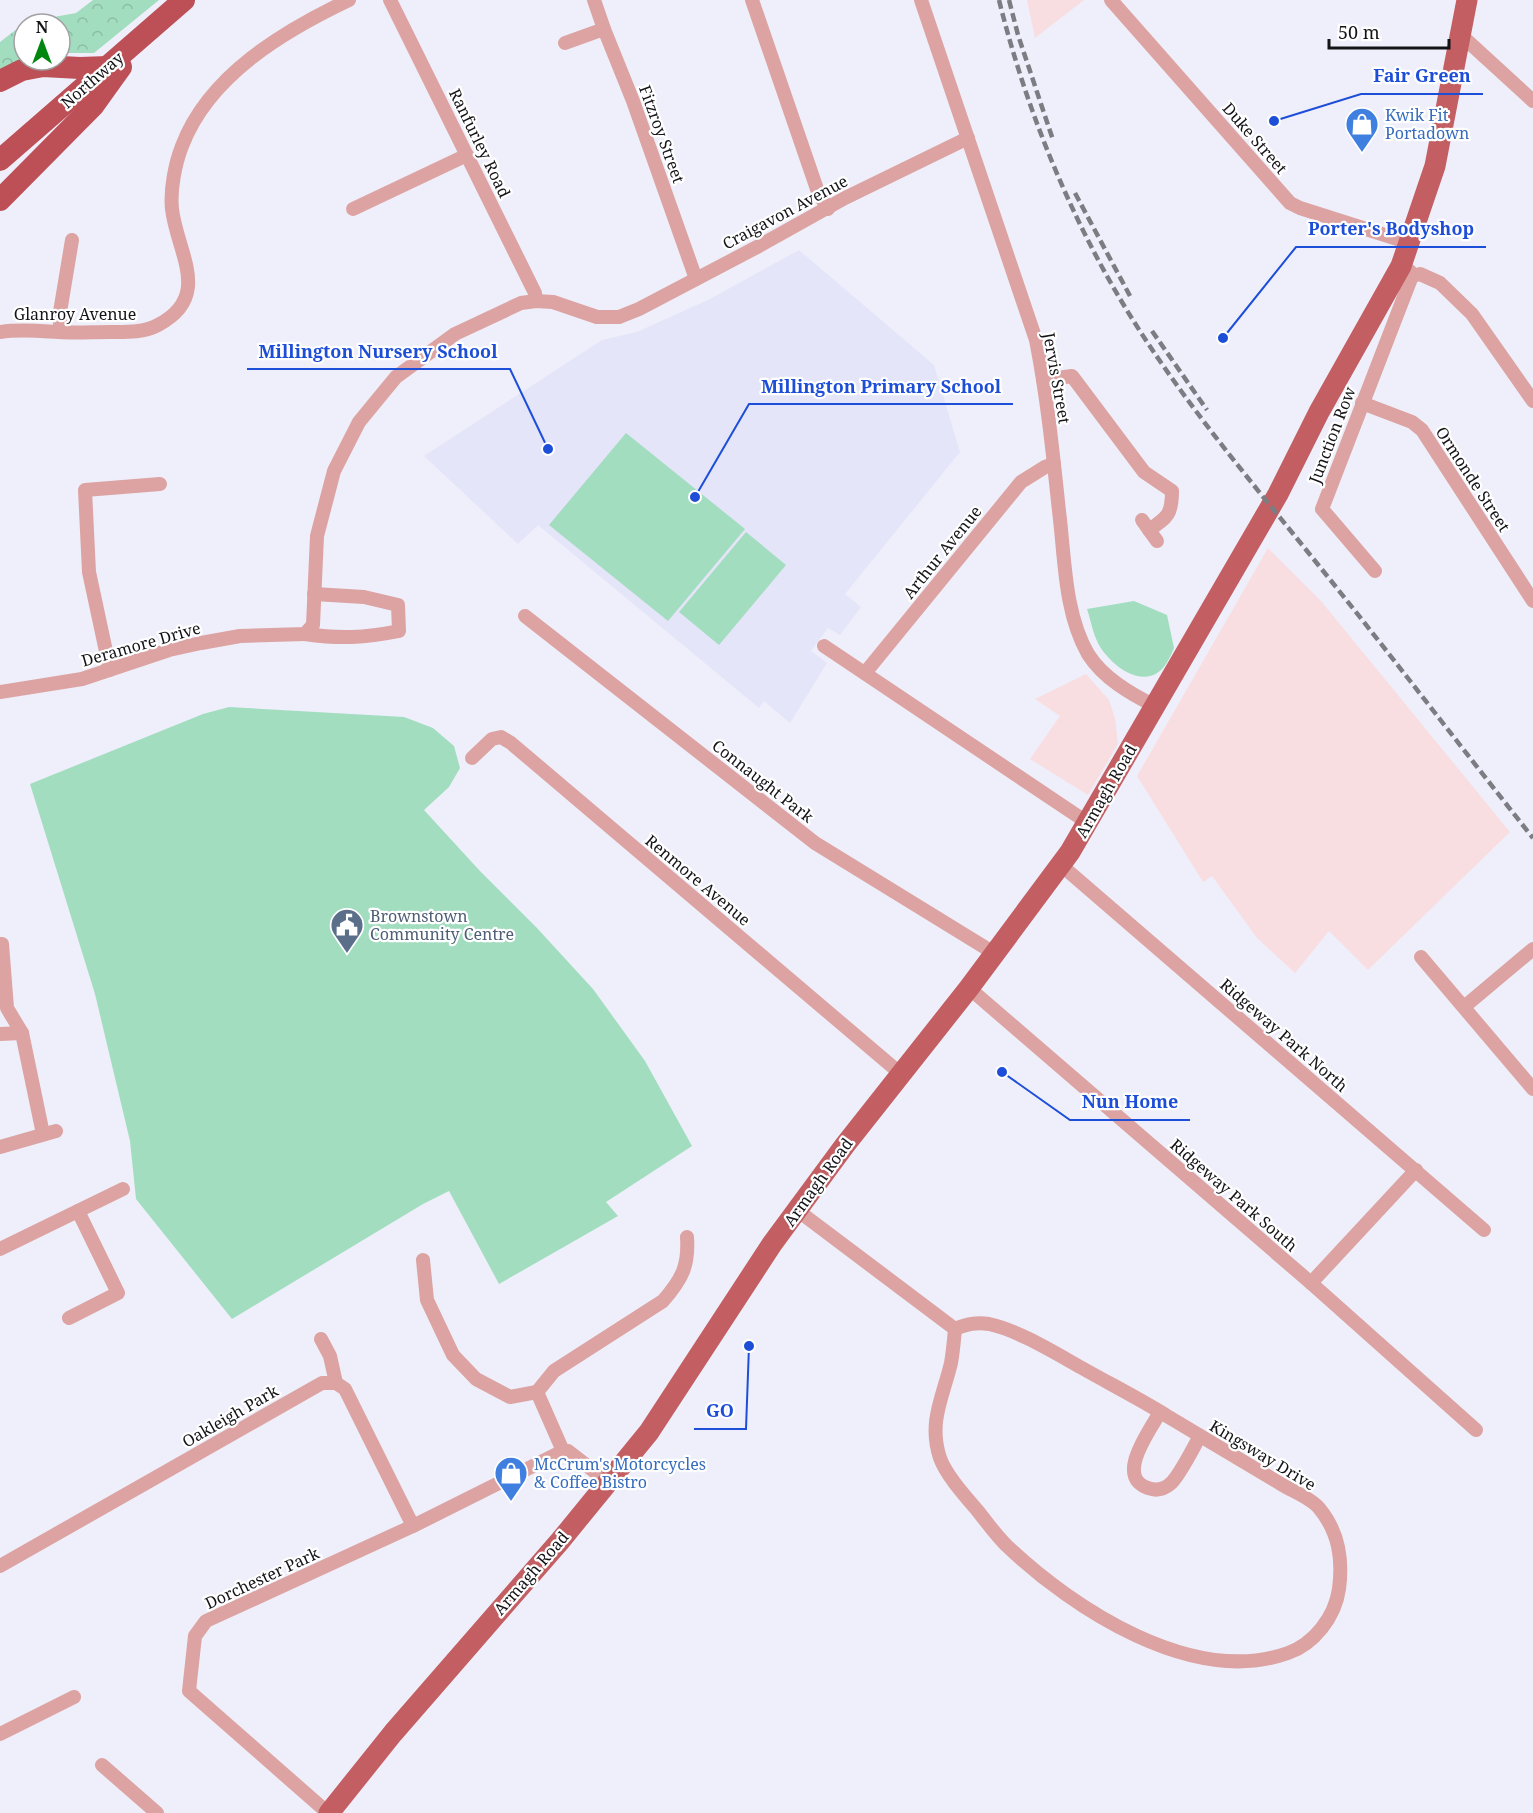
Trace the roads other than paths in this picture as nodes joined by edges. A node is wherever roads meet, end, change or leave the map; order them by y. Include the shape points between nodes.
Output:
1 (184, 0) edge
2 (349, 0) edge
3 (390, 0) edge
4 (594, 0) edge
5 (752, 0) edge
6 (921, 0) edge
7 (1111, 0) edge
8 (1467, 0) edge
9 (604, 29) junction
10 (1462, 36) junction
11 (140, 38) junction
12 (565, 43) dead end
13 (108, 67) junction
14 (0, 81) edge
15 (1533, 101) edge
16 (968, 138) junction
17 (467, 156) junction
18 (0, 160) edge
19 (0, 200) edge
20 (353, 209) dead end
21 (828, 209) junction
22 (72, 240) dead end
23 (1410, 243) junction
24 (1407, 271) junction
25 (696, 279) junction
26 (536, 301) junction
27 (0, 332) edge
28 (60, 332) junction
29 (1043, 380) junction
30 (1533, 401) edge
31 (1362, 404) junction
32 (1054, 464) junction
33 (160, 484) dead end
34 (1150, 530) dead end
35 (1375, 571) dead end
36 (314, 594) junction
37 (1533, 601) edge
38 (525, 615) dead end
39 (304, 634) junction
40 (824, 646) dead end
41 (110, 669) junction
42 (865, 673) junction
43 (0, 692) edge
44 (1155, 706) junction
45 (472, 758) dead end
46 (1088, 823) junction
47 (1061, 865) junction
48 (0, 944) edge
49 (1533, 949) edge
50 (994, 953) junction
51 (1421, 957) dead end
52 (969, 988) junction
53 (1464, 1007) junction
54 (22, 1033) junction
55 (0, 1034) edge
56 (901, 1074) junction
57 (1533, 1089) edge
58 (0, 1147) edge
59 (1416, 1170) junction
60 (123, 1189) dead end
61 (797, 1210) junction
62 (78, 1211) junction
63 (1484, 1230) dead end
64 (687, 1237) dead end
65 (0, 1249) edge
66 (423, 1260) dead end
67 (1311, 1283) junction
68 (69, 1318) dead end
69 (955, 1329) junction
70 (321, 1339) dead end
71 (336, 1383) junction
72 (537, 1392) junction
73 (1160, 1412) junction
74 (1476, 1430) dead end
75 (1200, 1436) junction
76 (563, 1451) junction
77 (608, 1482) junction
78 (413, 1526) junction
79 (0, 1566) edge
80 (74, 1697) dead end
81 (0, 1734) edge
82 (102, 1765) dead end
83 (157, 1813) edge
84 (328, 1813) edge

1 - 11 highway, Northway
2 - 28 street, Glanroy Avenue via 275,40 239,69 201,108 182,146 174,174 172,208 189,273 182,307 155,327 136,332
3 - 17 street, Ranfurley Road
4 - 9 street, Fitzroy Street
5 - 21 street via 818,192
6 - 16 street, Jervis Street
7 - 23 street, Duke Street via 1290,203
8 - 10 main road, Armagh Road
9 - 12 street
9 - 25 street, Fitzroy Street
10 - 15 street
10 - 23 main road, Armagh Road via 1435,166
11 - 13 highway, Northway
11 - 19 highway via 93,106
13 - 14 highway via 43,66 22,70
13 - 18 highway, Northway
16 - 21 street, Craigavon Avenue
16 - 29 street, Jervis Street via 1036,340
17 - 20 street
17 - 26 street, Ranfurley Road
21 - 25 street, Craigavon Avenue
22 - 28 street
23 - 24 main road, Armagh Road
24 - 30 street via 1440,284 1472,314
24 - 31 street, Junction Row
24 - 44 main road, Armagh Road via 1319,412 1278,494
25 - 26 street, Craigavon Avenue via 619,317 597,317 553,302
26 - 36 street via 521,303 438,345 396,377 359,422 334,471 317,537
27 - 28 street, Glanroy Avenue
29 - 32 street, Jervis Street
29 - 34 street via 1072,375 1144,472 1172,491 1172,509
31 - 35 street, Junction Row via 1322,508
31 - 37 street, Ormonde Street via 1412,422 1422,430
32 - 42 street, Arthur Avenue via 1021,482
32 - 44 street, Jervis Street via 1068,594 1088,653 1102,673
33 - 41 street via 86,490 89,572
36 - 39 street via 313,625
36 - 39 street, Deramore Drive via 363,597 398,605 399,632 338,639
38 - 50 street, Connaught Park via 815,843
39 - 41 street, Deramore Drive via 240,636 201,643
40 - 42 street
41 - 43 street, Deramore Drive via 82,679
42 - 46 street
44 - 46 main road, Armagh Road
45 - 56 street, Renmore Avenue via 492,739 501,736 511,743
46 - 47 main road, Armagh Road
47 - 50 main road, Armagh Road
47 - 59 street, Ridgeway Park North
48 - 54 street via 7,1008
49 - 53 street
50 - 52 main road, Armagh Road
51 - 53 street
52 - 56 main road, Armagh Road
52 - 67 street, Ridgeway Park South
53 - 57 street
54 - 55 street
54 - 58 street via 49,1132
56 - 61 main road, Armagh Road
59 - 63 street, Ridgeway Park North
59 - 67 street
60 - 62 street
61 - 69 street
61 - 77 main road, Armagh Road via 649,1431
62 - 65 street
62 - 68 street via 118,1293
64 - 72 street via 688,1256 676,1285 663,1301 554,1371
66 - 72 street via 427,1300 453,1355 476,1379 510,1397
67 - 74 street, Ridgeway Park South
69 - 73 street, Kingsway Drive via 971,1323 989,1324 1033,1341
69 - 75 street, Kingsway Drive via 935,1426 940,1460 1004,1542 1044,1579 1085,1606 1180,1654 1218,1661 1269,1660 1297,1650 1318,1634 1339,1594 1342,1565 1336,1535 1318,1506
70 - 71 street via 330,1356
71 - 78 street via 345,1389
71 - 79 street, Oakleigh Park via 322,1383
72 - 76 street
73 - 75 street, Kingsway Drive
73 - 75 street via 1135,1456 1133,1468 1142,1486 1160,1490 1172,1483
76 - 77 street
76 - 78 street, Dorchester Park
77 - 84 main road, Armagh Road
78 - 84 street, Dorchester Park via 207,1622 195,1636 189,1691
80 - 81 street
82 - 83 street

